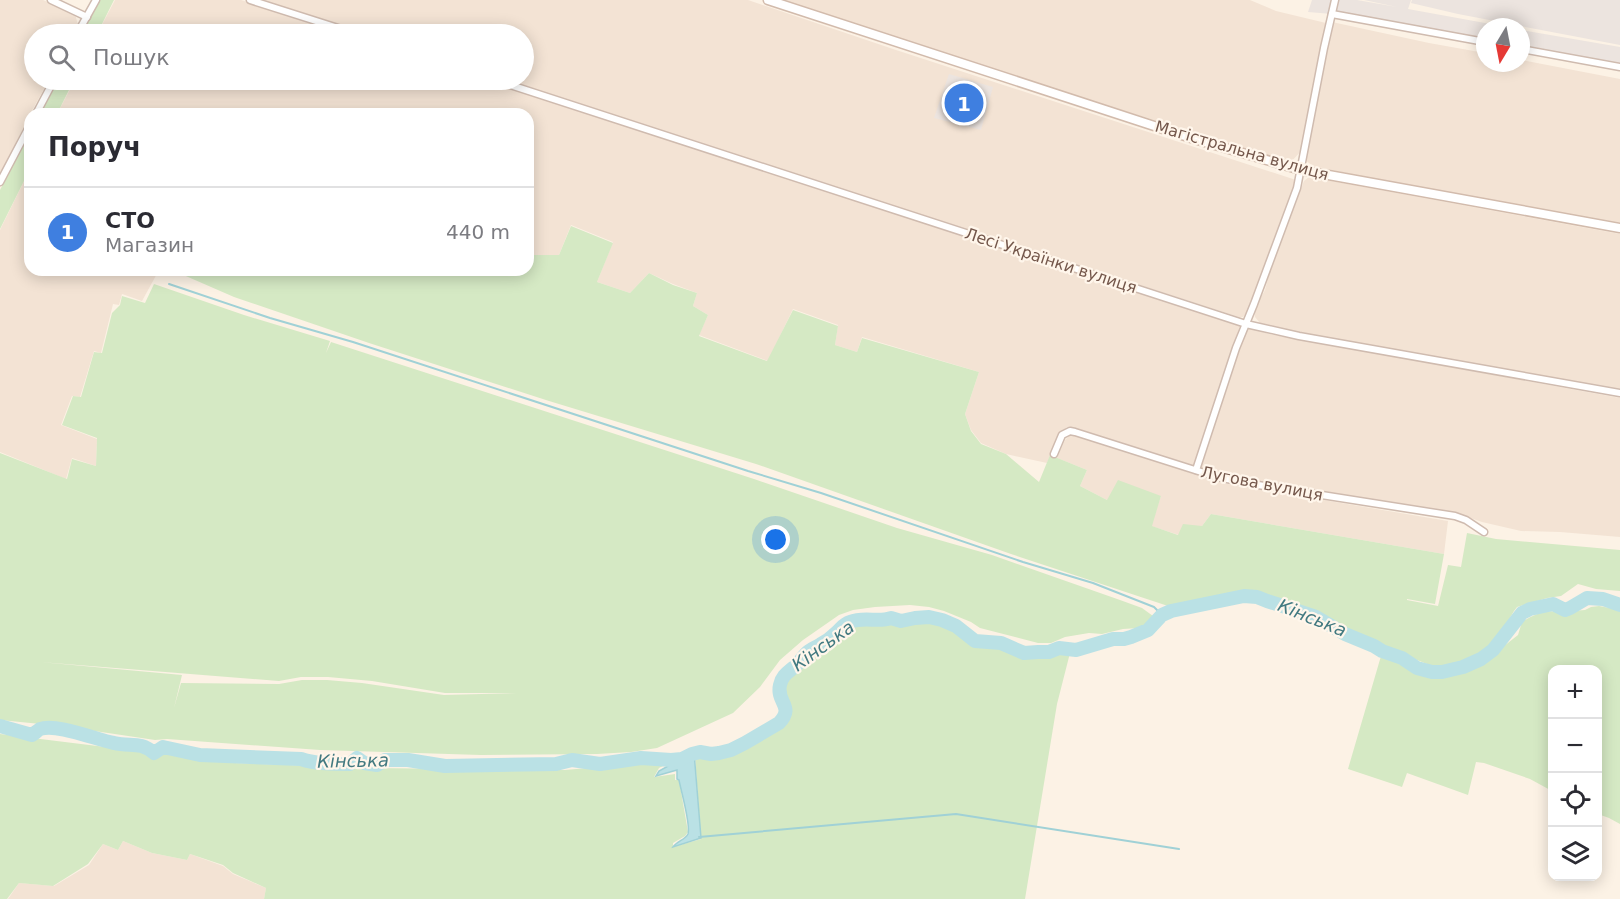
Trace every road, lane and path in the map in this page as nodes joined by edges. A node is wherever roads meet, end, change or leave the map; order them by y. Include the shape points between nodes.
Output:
1 (51, 0) edge
2 (96, 0) edge
3 (250, 0) edge
4 (768, 0) edge
5 (1335, 0) edge
6 (1332, 14) junction
7 (87, 17) junction
8 (83, 24) edge
9 (326, 24) edge
10 (1476, 40) edge
11 (1530, 51) edge
12 (1620, 67) edge
13 (49, 90) edge
14 (526, 90) edge
15 (39, 108) edge
16 (24, 136) edge
17 (1301, 170) junction
18 (1, 179) edge
19 (1620, 228) edge
20 (1246, 324) junction
21 (1620, 393) edge
22 (1054, 454) dead end
23 (1196, 470) junction
24 (1484, 532) dead end

1 - 7 street
2 - 7 street
3 - 9 street
4 - 17 main road, Магістральна вулиця
5 - 6 street
6 - 10 street
6 - 17 street
7 - 8 street
11 - 12 street
13 - 15 street
14 - 20 street, Лесі Українки вулиця
16 - 18 street
17 - 19 main road, Магістральна вулиця
17 - 20 street via 1296,194
20 - 21 street, Лесі Українки вулиця
20 - 23 street
22 - 23 street, Лугова вулиця via 1062,435 1070,431
23 - 24 street, Лугова вулиця via 1258,485 1455,516

